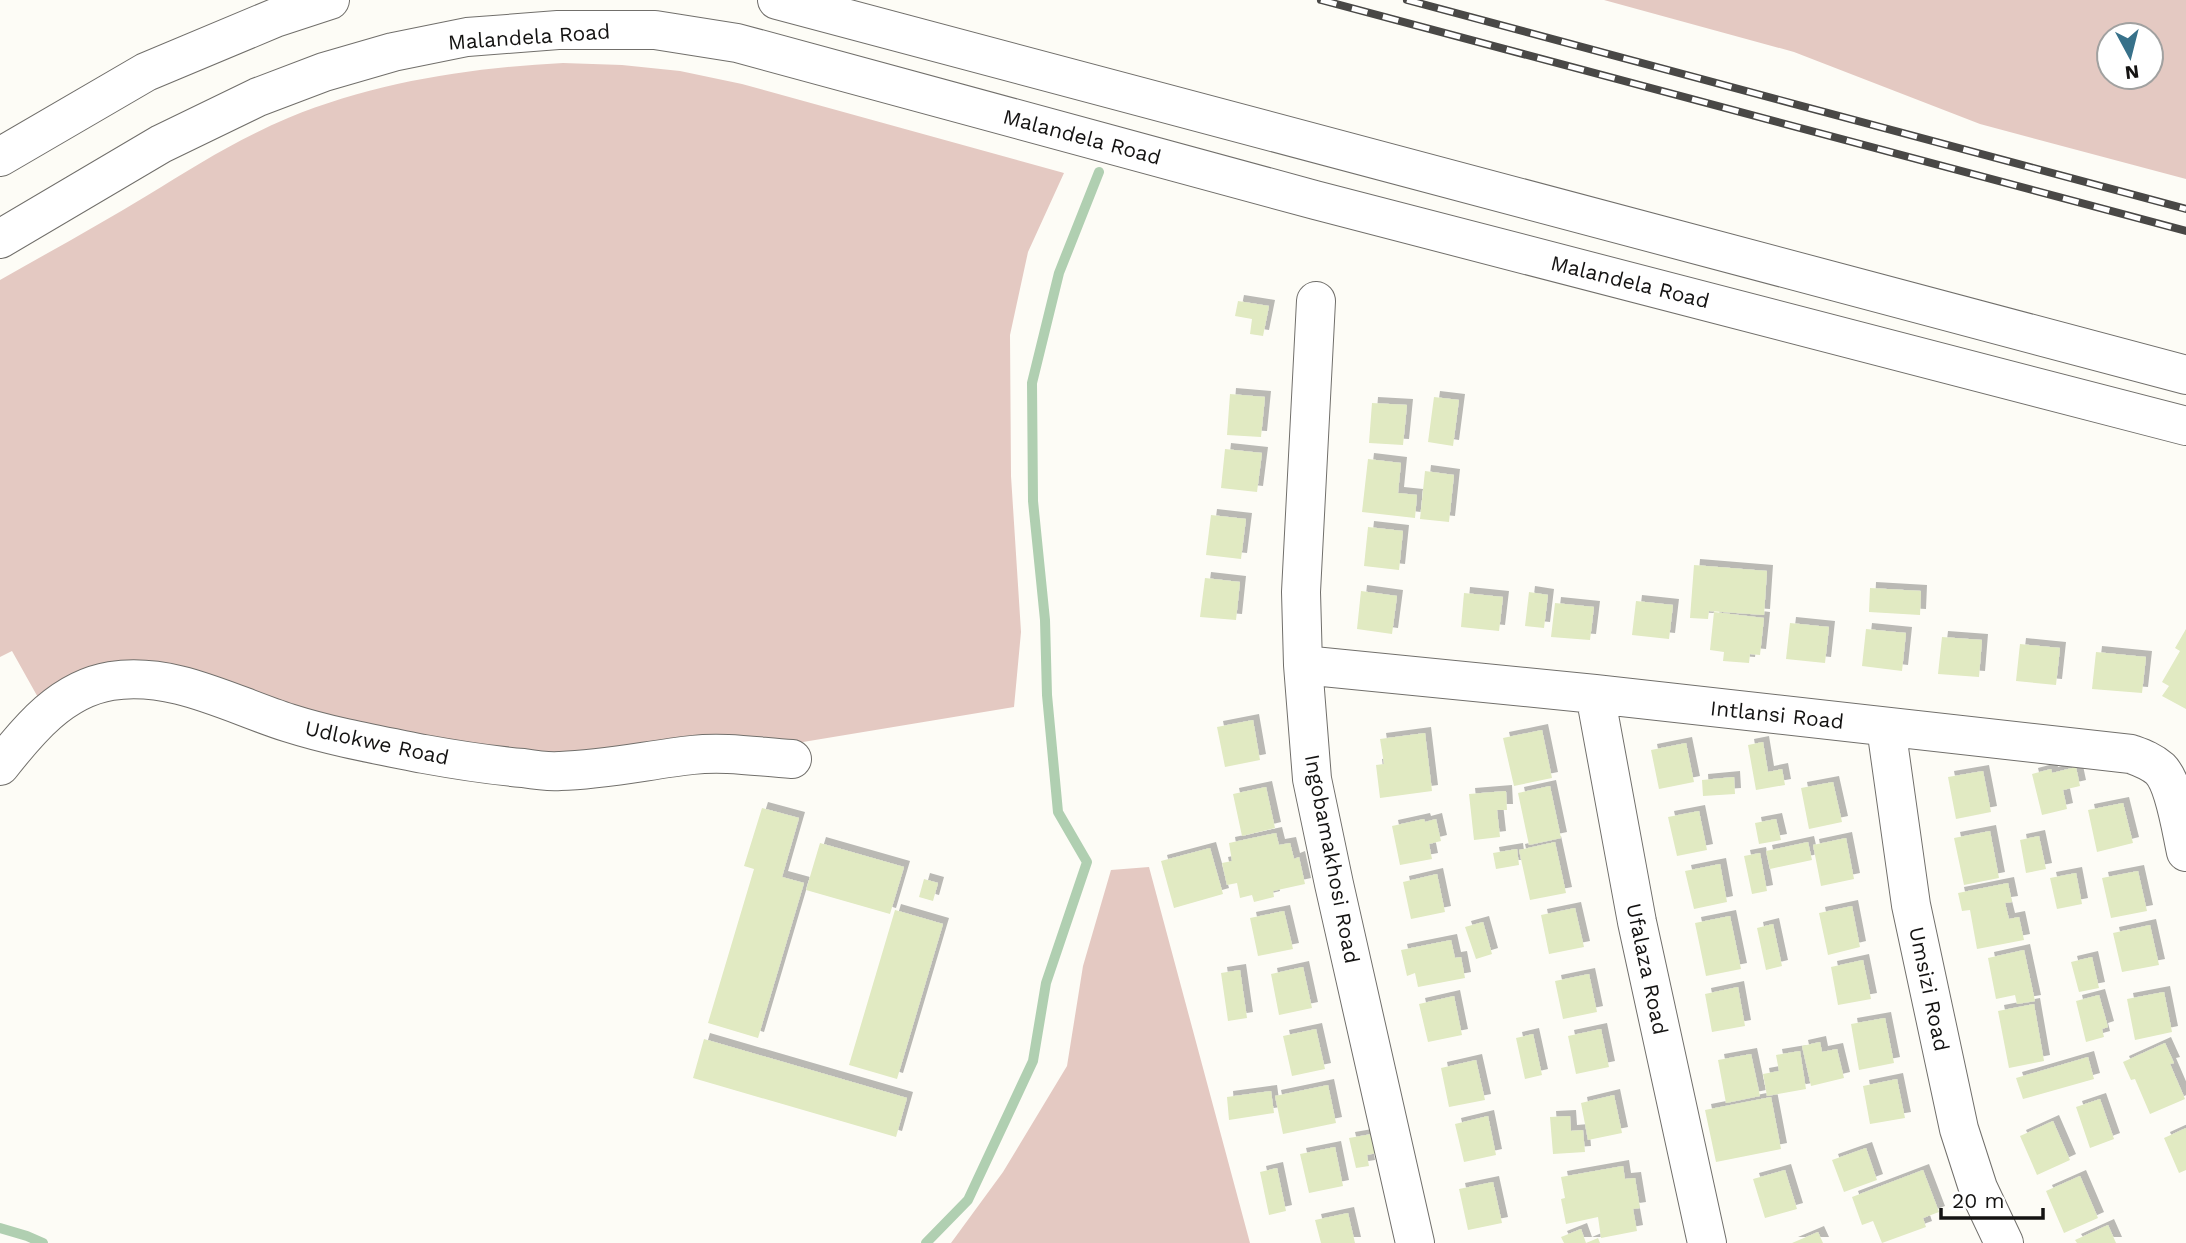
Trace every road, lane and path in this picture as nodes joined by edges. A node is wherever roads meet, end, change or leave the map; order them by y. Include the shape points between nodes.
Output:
1 (330, 0) edge
2 (777, 0) edge
3 (0, 157) edge
4 (0, 239) edge
5 (1316, 301) dead end
6 (2186, 375) edge
7 (2186, 426) edge
8 (1303, 665) junction
9 (1595, 694) junction
10 (1886, 727) junction
11 (792, 759) dead end
12 (0, 766) edge
13 (2186, 852) edge
14 (1415, 1243) edge
15 (1707, 1243) edge
16 (2004, 1243) edge

1 - 3 main road via 146,72
2 - 6 main road
4 - 7 main road, Malandela Road via 161,144 258,97 324,72 467,37 558,30 655,30 737,43 1315,201
5 - 8 main road, Ingobamakhosi Road via 1301,592
8 - 9 main road, Intlansi Road
8 - 14 main road, Ingobamakhosi Road via 1312,779
9 - 10 main road, Intlansi Road
9 - 15 main road, Ufalaza Road via 1637,922
10 - 13 main road, Intlansi Road via 2131,754 2150,760 2170,787
10 - 16 main road, Umsizi Road via 1911,905 1959,1129 1978,1188
11 - 12 main road, Udlokwe Road via 693,755 558,772 474,764 371,744 289,723 200,690 138,679 109,681 68,698 27,732

